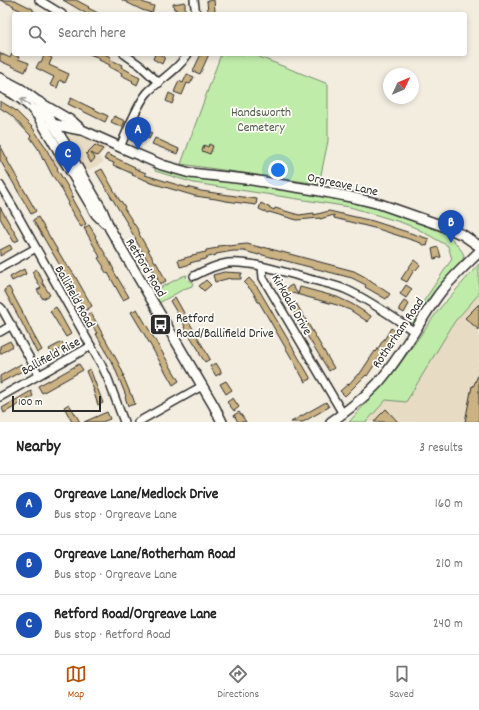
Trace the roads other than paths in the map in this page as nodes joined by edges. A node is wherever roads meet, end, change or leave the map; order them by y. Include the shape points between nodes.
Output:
1 (38, 0) edge
2 (194, 0) edge
3 (59, 12) edge
4 (196, 12) edge
5 (127, 56) edge
6 (186, 56) edge
7 (0, 78) edge
8 (159, 83) junction
9 (0, 87) edge
10 (37, 101) junction
11 (61, 115) junction
12 (49, 122) junction
13 (79, 130) junction
14 (64, 142) junction
15 (120, 147) junction
16 (0, 185) edge
17 (110, 229) junction
18 (479, 246) edge
19 (36, 248) junction
20 (479, 252) edge
21 (262, 267) junction
22 (0, 268) edge
23 (194, 276) dead end
24 (0, 307) edge
25 (12, 326) junction
26 (0, 332) edge
27 (415, 332) junction
28 (91, 346) junction
29 (39, 375) junction
30 (202, 386) junction
31 (0, 397) edge
32 (343, 414) junction
33 (124, 422) edge
34 (138, 422) edge
35 (222, 422) edge
36 (331, 422) edge

1 - 3 street
2 - 4 street
5 - 8 street
6 - 8 street
7 - 10 main road
8 - 15 street via 139,106
12 -> 9 main road via 24,100
10 - 11 main road, Orgreave Lane
10 - 12 main road, Retford Road
11 - 12 main road via 55,116
11 - 13 main road, Orgreave Lane via 73,122
12 - 13 main road, Orgreave Lane
12 - 14 main road, Retford Road
12 - 17 main road, Retford Road via 70,171 96,214
13 - 14 main road via 68,135
13 - 15 main road, Orgreave Lane
14 - 17 main road, Retford Road
15 - 18 main road, Orgreave Lane via 162,165 190,173 315,190 380,204 443,226
16 - 19 street, Ballifield Road
17 - 30 main road, Retford Road
19 - 22 street
19 - 28 street, Ballifield Road
20 - 27 main road, Rotherham Road via 438,296
21 - 23 street, Kirkdale Drive via 243,263 226,264
21 - 27 street via 345,290 363,298
21 - 32 street, Kirkdale Drive via 263,278
24 - 25 street
25 - 26 street
25 - 29 street
27 - 32 main road, Rotherham Road via 379,382
28 - 29 street, Ballifield Rise
28 - 33 street, Ballifield Road via 108,379
29 - 31 street, Ballifield Rise
30 - 34 street
30 - 35 main road, Retford Road
32 - 36 main road, Rotherham Road

